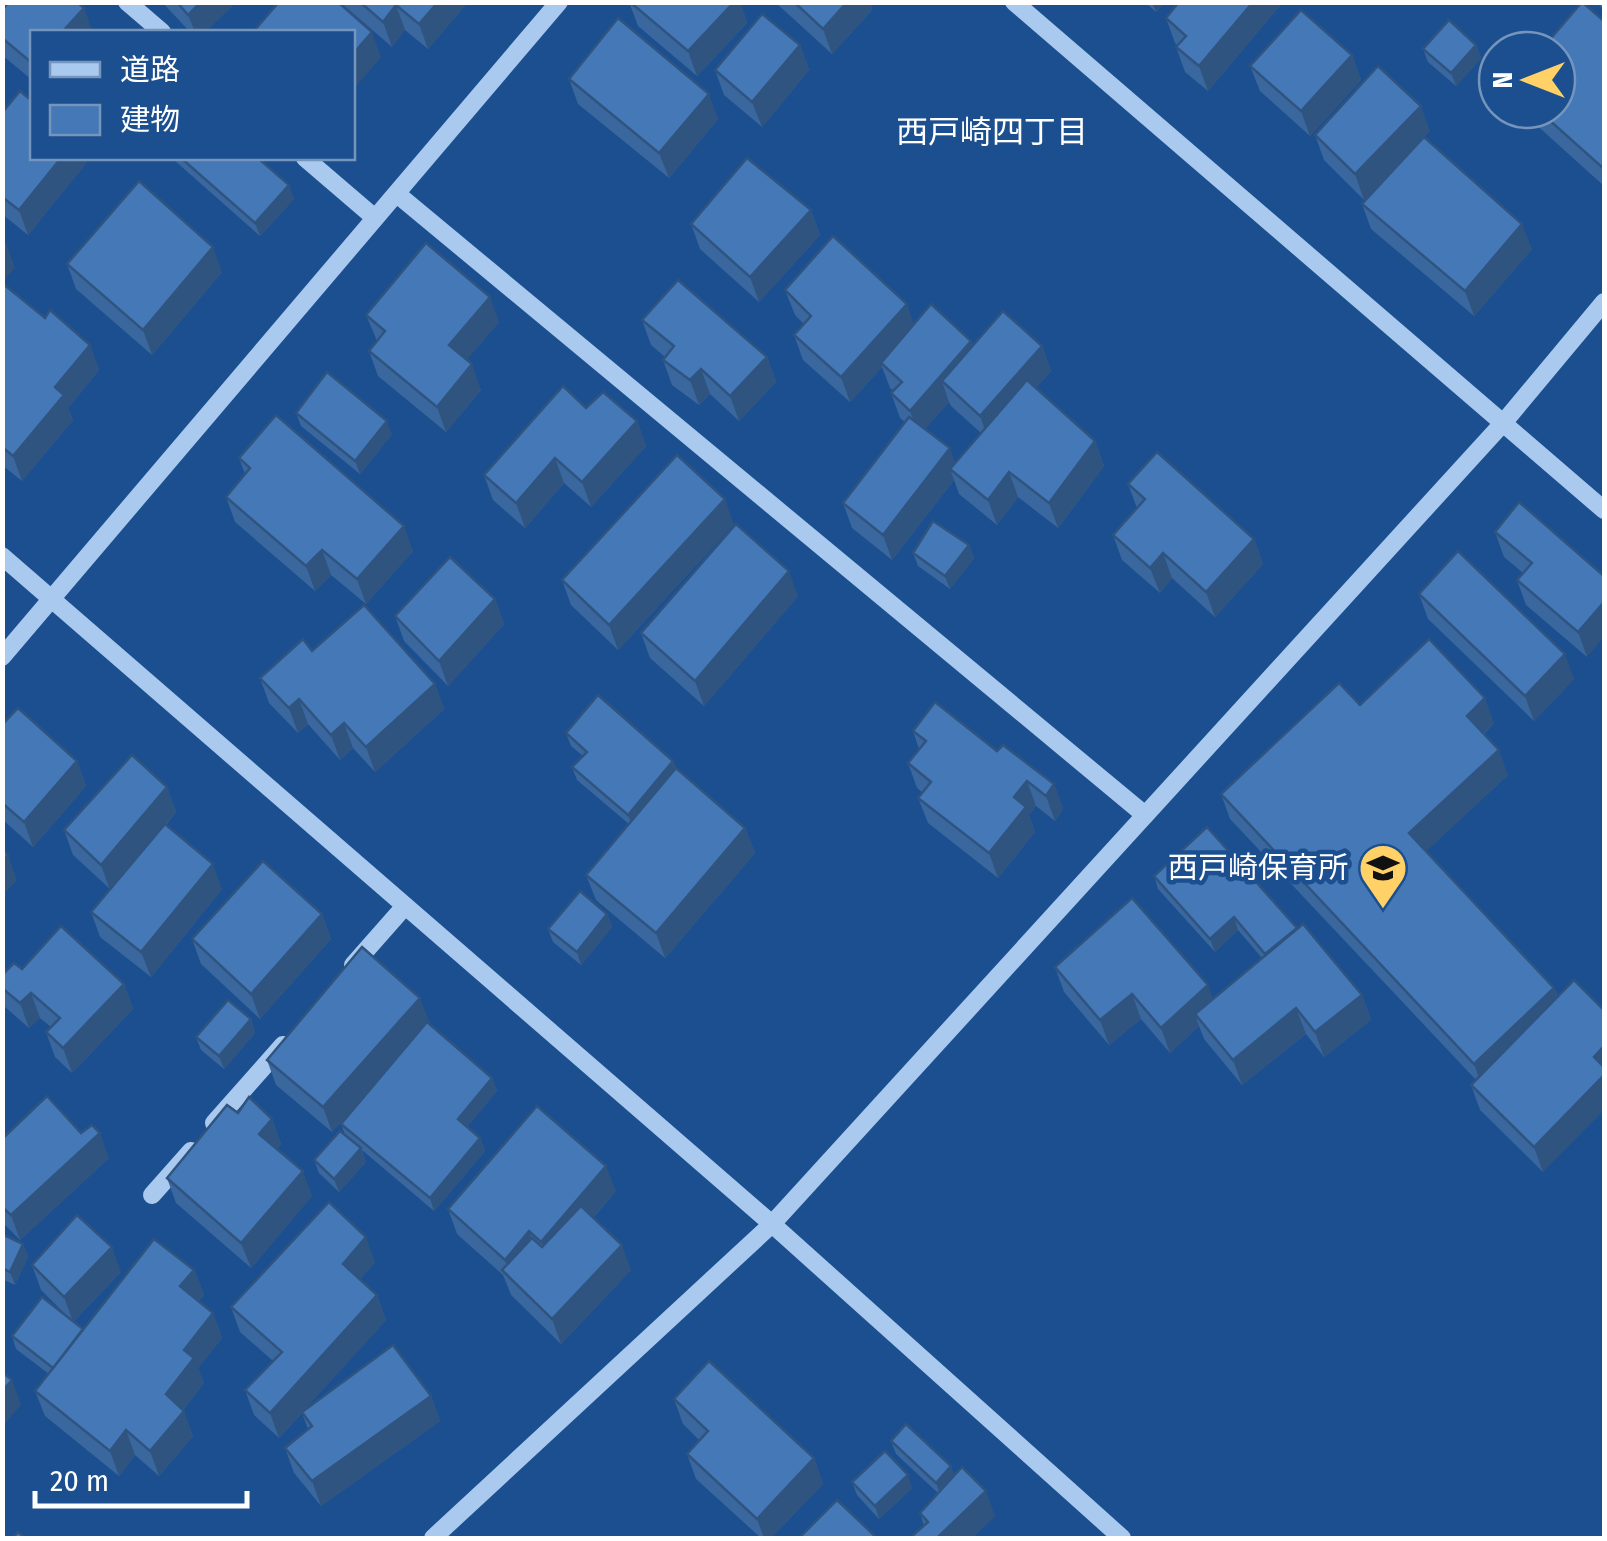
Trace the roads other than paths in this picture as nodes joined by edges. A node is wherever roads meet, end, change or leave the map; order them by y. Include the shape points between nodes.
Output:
1 (127, 2) edge
2 (559, 2) edge
3 (1014, 2) edge
4 (160, 30) edge
5 (308, 160) edge
6 (396, 194) junction
7 (376, 218) junction
8 (1604, 302) edge
9 (1504, 422) junction
10 (1604, 510) edge
11 (2, 556) edge
12 (53, 598) junction
13 (2, 656) edge
14 (1146, 815) junction
15 (405, 906) junction
16 (342, 978) edge
17 (291, 1036) edge
18 (152, 1195) dead end
19 (772, 1224) junction
20 (433, 1538) edge
21 (1122, 1538) edge

1 - 4 street
2 - 6 street
3 - 9 street
5 - 7 street
6 - 7 street
6 - 14 street
7 - 12 street
8 - 9 street
9 - 10 street
9 - 14 street
11 - 12 street
12 - 13 street
12 - 15 street
14 - 19 street
15 - 16 street
15 - 19 street
17 - 18 street
19 - 20 street
19 - 21 street

